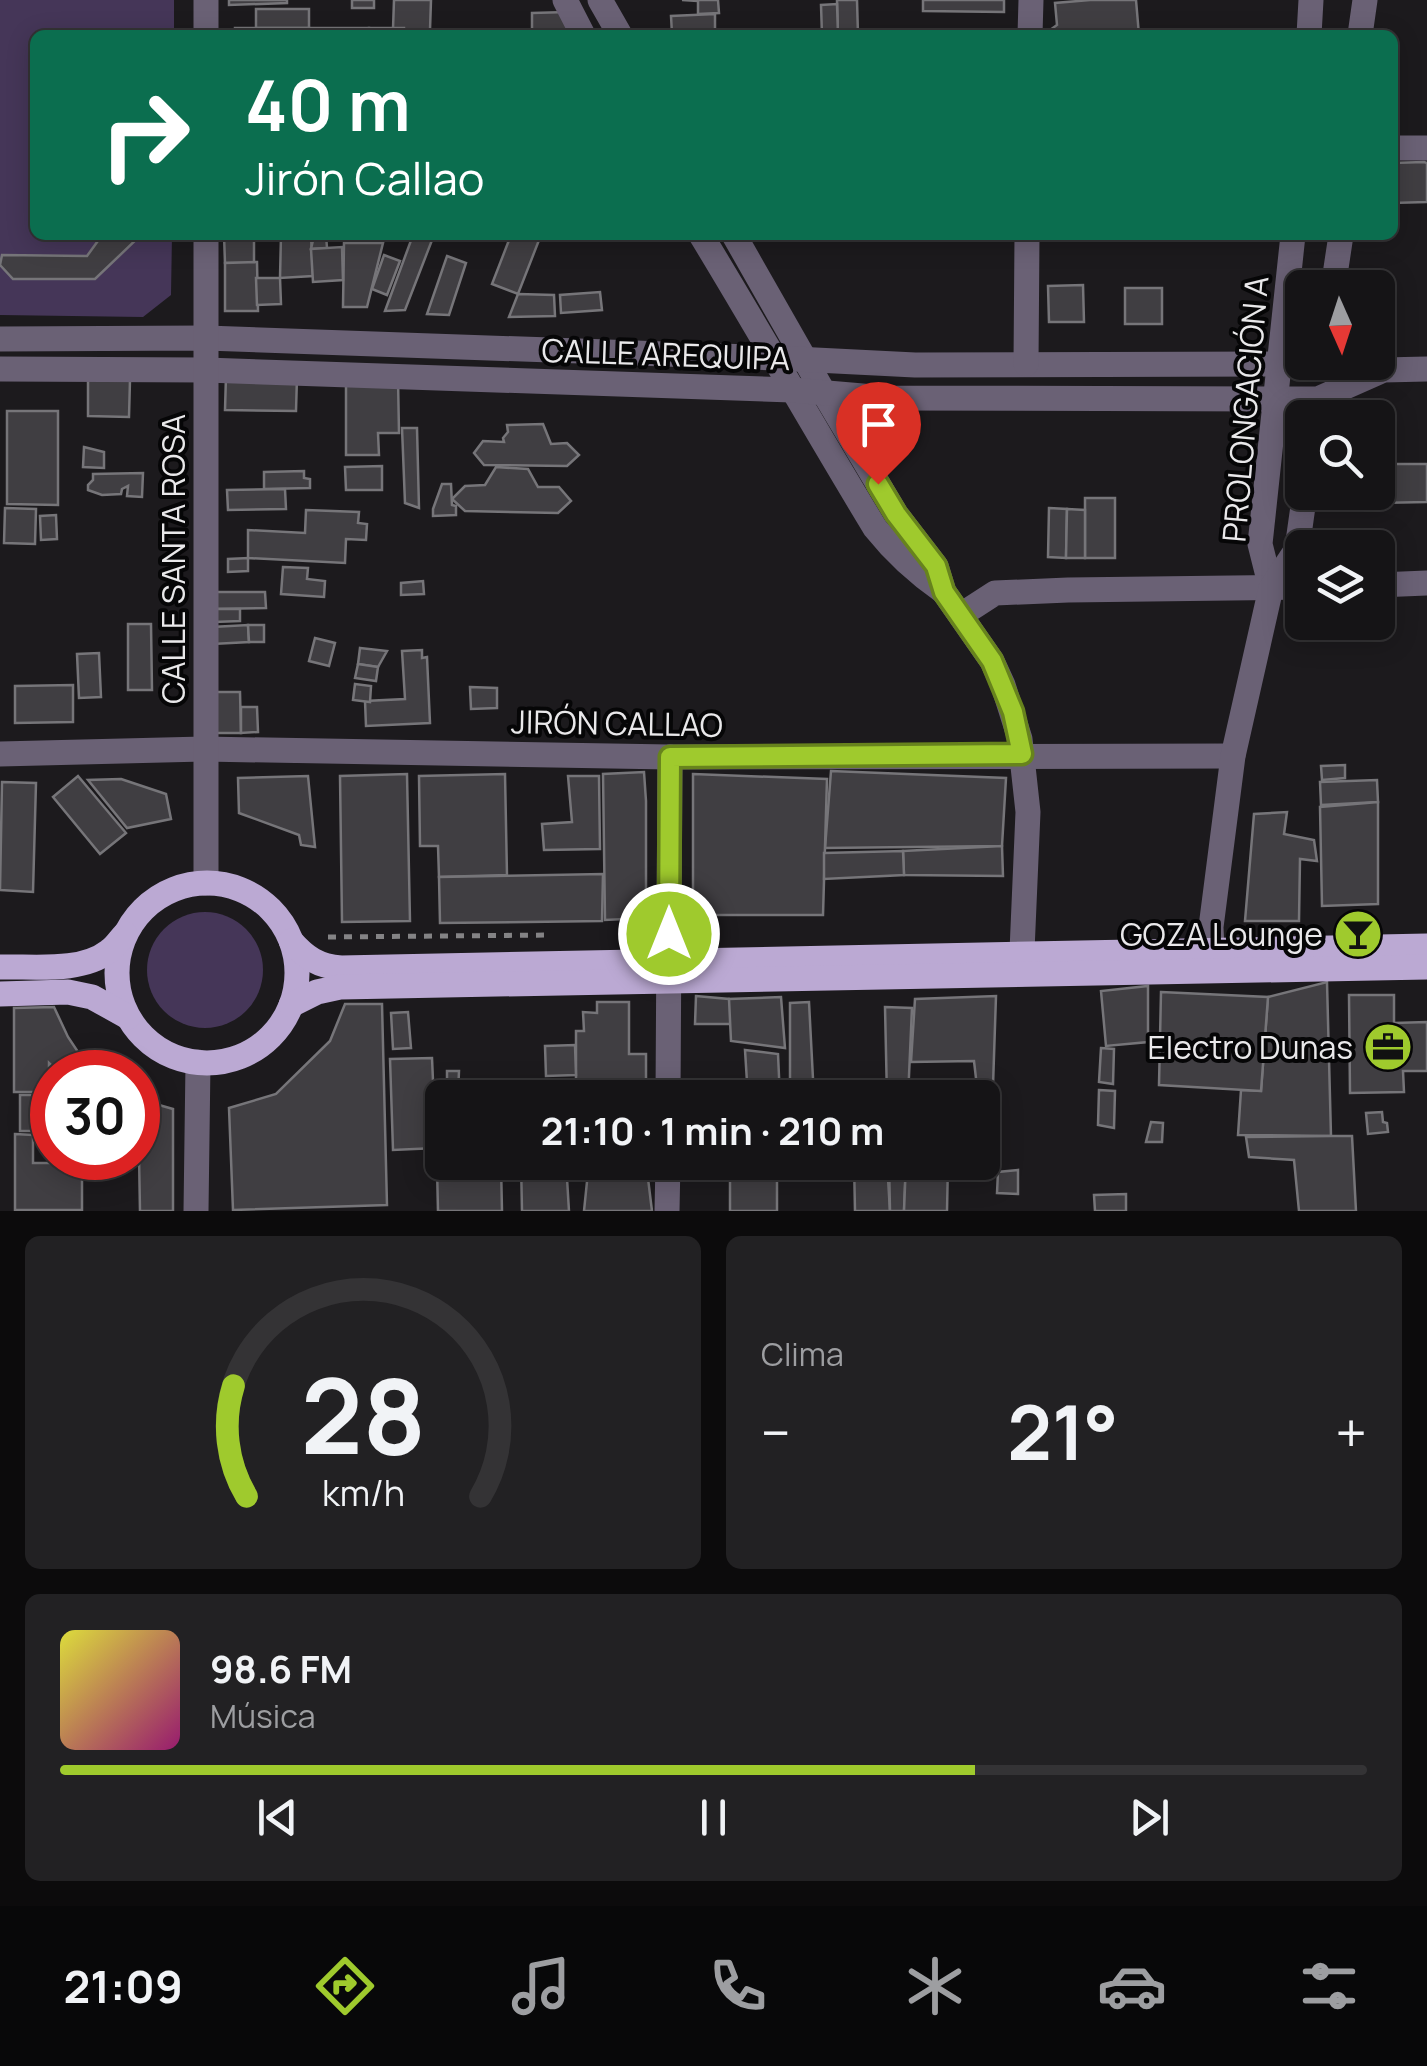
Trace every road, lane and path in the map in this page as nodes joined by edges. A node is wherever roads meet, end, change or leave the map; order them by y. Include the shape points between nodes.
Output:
1 (206, 0) edge
2 (565, 0) edge
3 (600, 0) edge
4 (1031, 0) edge
5 (1312, 0) edge
6 (1365, 0) edge
7 (206, 30) edge
8 (580, 30) edge
9 (617, 30) edge
10 (1030, 30) edge
11 (1309, 30) edge
12 (1361, 30) edge
13 (1398, 148) edge
14 (1427, 148) edge
15 (206, 240) edge
16 (703, 240) edge
17 (737, 240) edge
18 (1027, 240) edge
19 (1293, 240) edge
20 (1340, 240) edge
21 (1336, 270) edge
22 (206, 338) junction
23 (0, 339) edge
24 (776, 358) junction
25 (804, 359) junction
26 (1026, 364) junction
27 (1281, 364) junction
28 (1285, 364) edge
29 (0, 369) edge
30 (1427, 369) edge
31 (206, 370) junction
32 (1395, 370) edge
33 (1366, 380) edge
34 (792, 390) junction
35 (824, 393) junction
36 (1275, 398) junction
37 (1285, 400) edge
38 (1330, 400) edge
39 (1302, 510) edge
40 (1427, 583) edge
41 (1395, 584) edge
42 (1271, 588) junction
43 (1285, 588) edge
44 (944, 592) junction
45 (961, 616) junction
46 (204, 749) junction
47 (0, 754) edge
48 (1022, 754) junction
49 (1232, 756) junction
50 (670, 757) junction
51 (206, 883) junction
52 (125, 934) junction
53 (291, 941) junction
54 (1427, 946) edge
55 (1212, 950) junction
56 (1022, 964) junction
57 (0, 967) edge
58 (1427, 967) edge
59 (669, 971) junction
60 (0, 994) edge
61 (291, 1006) junction
62 (128, 1017) junction
63 (198, 1062) junction
64 (668, 1080) edge
65 (668, 1180) edge
66 (196, 1211) edge
67 (668, 1211) edge

1 - 7 street
2 - 8 street
3 - 9 street
4 - 10 street
5 - 11 street
6 - 12 street
13 - 14 street
15 - 22 street, CALLE SANTA ROSA
16 - 24 street
17 - 25 street
18 - 26 street
19 - 27 street, PROLONGACIÓN A
20 - 21 street
22 - 23 street, CALLE AREQUIPA
22 - 24 street, CALLE AREQUIPA
22 - 31 street, CALLE SANTA ROSA
24 - 25 street, CALLE AREQUIPA
24 - 34 street
25 - 26 street, CALLE AREQUIPA
25 - 35 street
26 - 27 street, CALLE AREQUIPA
27 - 28 street, CALLE AREQUIPA
27 - 36 street, PROLONGACIÓN A
29 - 31 street, CALLE AREQUIPA
30 - 32 street
31 - 34 street, CALLE AREQUIPA
31 - 46 street, CALLE SANTA ROSA
33 - 38 street, CALLE AREQUIPA
34 - 35 street, CALLE AREQUIPA
34 - 44 street via 875,528
35 - 36 street, CALLE AREQUIPA
35 - 44 street via 896,514 936,566
36 - 37 street, CALLE AREQUIPA
36 - 42 street, PROLONGACIÓN A via 1260,544
39 - 42 street, PROLONGACIÓN A via 1297,549
40 - 41 street
42 - 43 street
42 - 45 street via 995,593
42 - 49 street, PROLONGACIÓN A
44 - 45 street
45 - 48 street via 1003,685
46 - 47 street, JIRÓN CALLAO
46 - 50 street, JIRÓN CALLAO
46 - 51 street, CALLE SANTA ROSA
48 - 49 street, JIRÓN CALLAO
48 - 50 street, JIRÓN CALLAO
48 - 56 street via 1028,812
49 - 55 street, PROLONGACIÓN A
50 - 59 street
51 - 52 main road via 158,897
51 - 53 main road via 256,898
52 - 57 main road via 86,962
52 - 62 main road via 118,990
53 - 59 main road via 326,967
53 - 61 main road via 297,974
54 - 55 main road
55 - 56 main road
56 - 58 main road
56 - 59 main road
59 - 61 main road via 340,986
59 - 64 street
60 - 62 main road via 68,992
61 - 63 main road via 254,1049
62 - 63 main road via 158,1048
63 - 66 street
65 - 67 street

